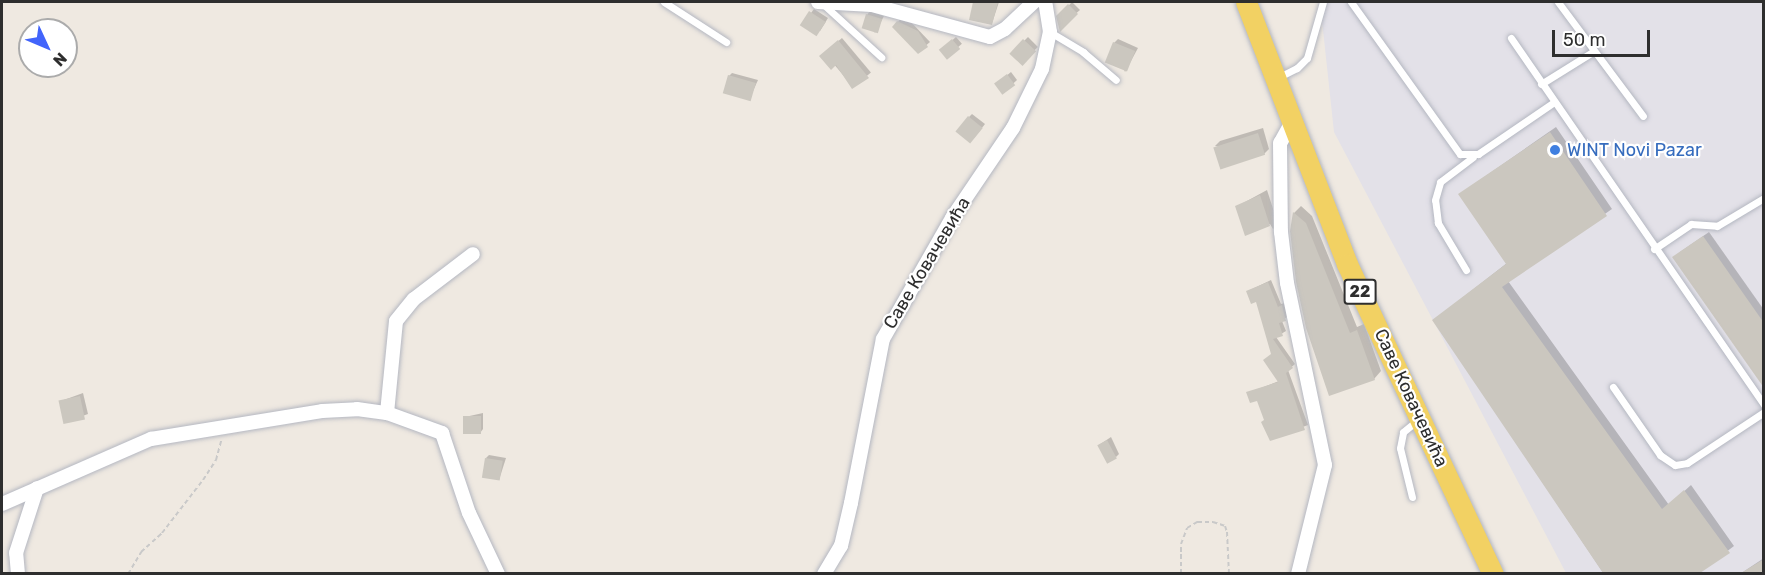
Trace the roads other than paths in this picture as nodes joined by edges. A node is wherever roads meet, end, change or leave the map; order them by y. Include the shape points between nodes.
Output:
1 (664, 2) edge
2 (820, 2) edge
3 (1034, 2) edge
4 (1045, 2) edge
5 (1246, 2) edge
6 (1323, 2) edge
7 (1352, 2) edge
8 (1558, 2) edge
9 (1050, 32) junction
10 (1511, 38) dead end
11 (726, 42) dead end
12 (1594, 51) junction
13 (880, 57) dead end
14 (1277, 78) junction
15 (1116, 80) dead end
16 (1541, 84) junction
17 (1554, 102) junction
18 (1644, 116) dead end
19 (1293, 120) junction
20 (1478, 154) junction
21 (1764, 198) edge
22 (1654, 249) junction
23 (473, 254) dead end
24 (1466, 270) dead end
25 (1613, 387) dead end
26 (1764, 405) edge
27 (1764, 412) edge
28 (387, 413) junction
29 (1420, 419) junction
30 (37, 488) junction
31 (1412, 497) dead end
32 (2, 504) edge
33 (18, 573) edge
34 (498, 573) edge
35 (824, 573) edge
36 (1298, 573) edge
37 (1493, 573) edge

1 - 11 lane
2 - 3 street via 872,5 990,37 1005,29
2 - 13 lane
4 - 9 street, Саве Ковачевића
5 - 14 main road, Саве Ковачевића / 22
6 - 14 lane via 1307,58 1298,68
7 - 20 lane via 1455,149 1466,156
8 - 12 lane
9 - 15 lane via 1083,52
9 - 35 street, Саве Ковачевића via 1042,69 1013,128 952,218 883,339 841,546
10 - 16 lane
12 - 16 lane
12 - 18 lane
14 - 19 main road, Саве Ковачевића / 22
16 - 17 lane
17 - 20 lane
17 - 22 lane
19 - 29 main road, Саве Ковачевића / 22 via 1347,264
19 - 36 street via 1280,143 1281,232 1287,283 1324,465
20 - 24 lane via 1444,177 1435,200 1438,223
21 - 22 lane via 1717,226 1691,224
22 - 26 lane
23 - 28 street via 414,299 396,321
25 - 27 lane via 1660,455 1675,465 1687,463
28 - 30 street via 357,409 322,411 151,438
28 - 34 street via 442,433 469,513
29 - 31 lane via 1403,432 1400,448
29 - 37 main road, Саве Ковачевића / 22
30 - 32 street
30 - 33 street via 16,553

